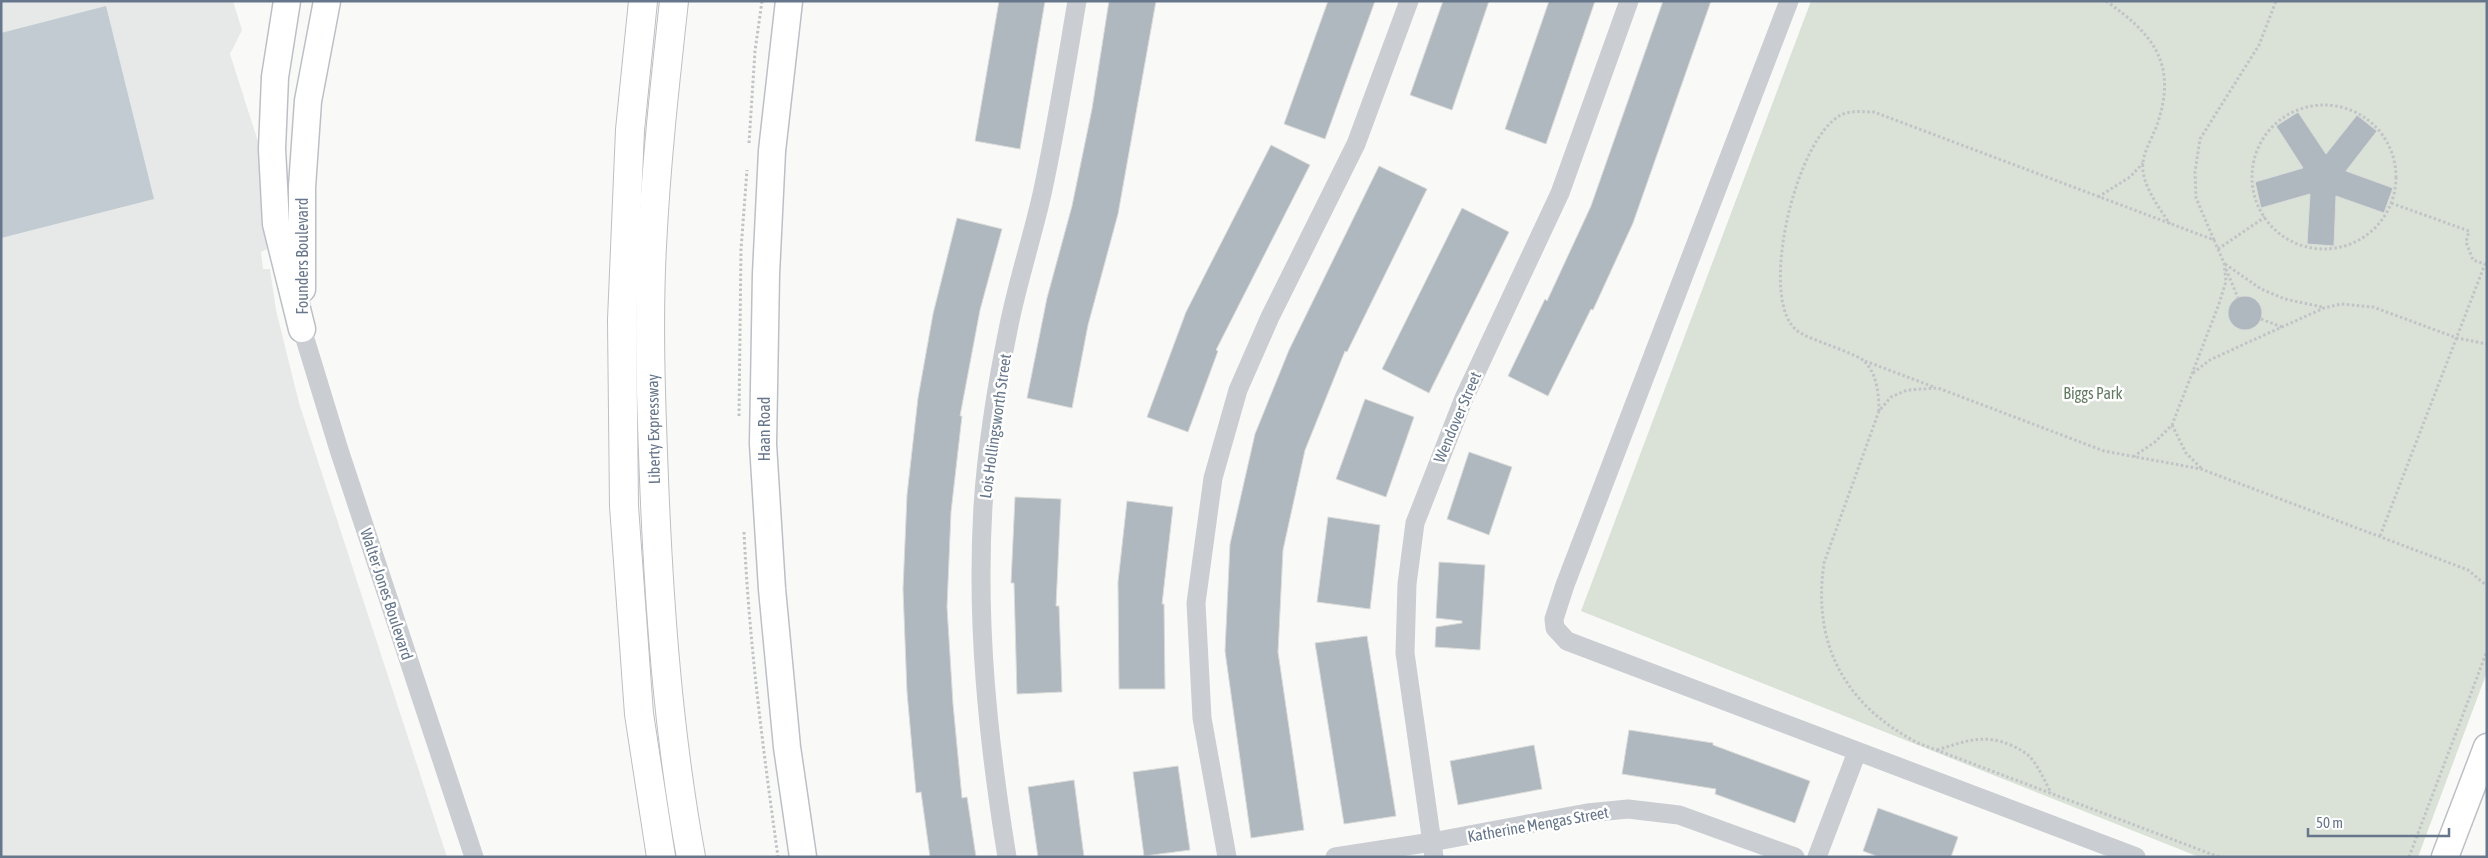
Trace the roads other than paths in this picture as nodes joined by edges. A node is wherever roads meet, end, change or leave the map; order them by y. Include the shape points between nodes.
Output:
1 (287, 1) edge
2 (327, 1) edge
3 (643, 1) edge
4 (674, 1) edge
5 (789, 1) edge
6 (1077, 1) edge
7 (1408, 1) edge
8 (1629, 1) edge
9 (1788, 1) edge
10 (302, 330) junction
11 (2487, 747) edge
12 (1857, 752) junction
13 (1433, 849) edge
14 (474, 857) edge
15 (661, 857) edge
16 (690, 857) edge
17 (803, 857) edge
18 (1007, 857) edge
19 (1227, 857) edge
20 (1335, 857) edge
21 (1795, 857) edge
22 (1817, 857) edge
23 (2136, 857) edge
24 (2445, 857) edge

1 - 10 street, Founders Boulevard via 276,77 272,149 276,224
2 - 10 street, Founders Boulevard via 308,102 302,187
3 - 15 highway, Liberty Expressway via 630,130 622,320 624,506 640,714
4 - 16 highway, Liberty Expressway via 661,116 652,248 652,416 666,667
5 - 17 street, Haan Road via 772,151 763,444 786,737
6 - 18 street, Lois Hollingsworth Street via 1054,142 1009,325 984,506 981,605 984,679
7 - 19 street via 1356,144 1270,317 1238,390 1213,478 1196,603 1202,718
8 - 13 street, Wendover Street via 1560,193 1464,398 1415,523 1407,584 1405,653
9 - 12 street via 1554,619 1555,628 1567,641
10 - 14 street, Walter Jones Boulevard
11 - 24 street
12 - 22 street
12 - 23 street
13 - 20 street, Katherine Mengas Street
13 - 21 street, Katherine Mengas Street via 1587,813 1628,809 1679,814

